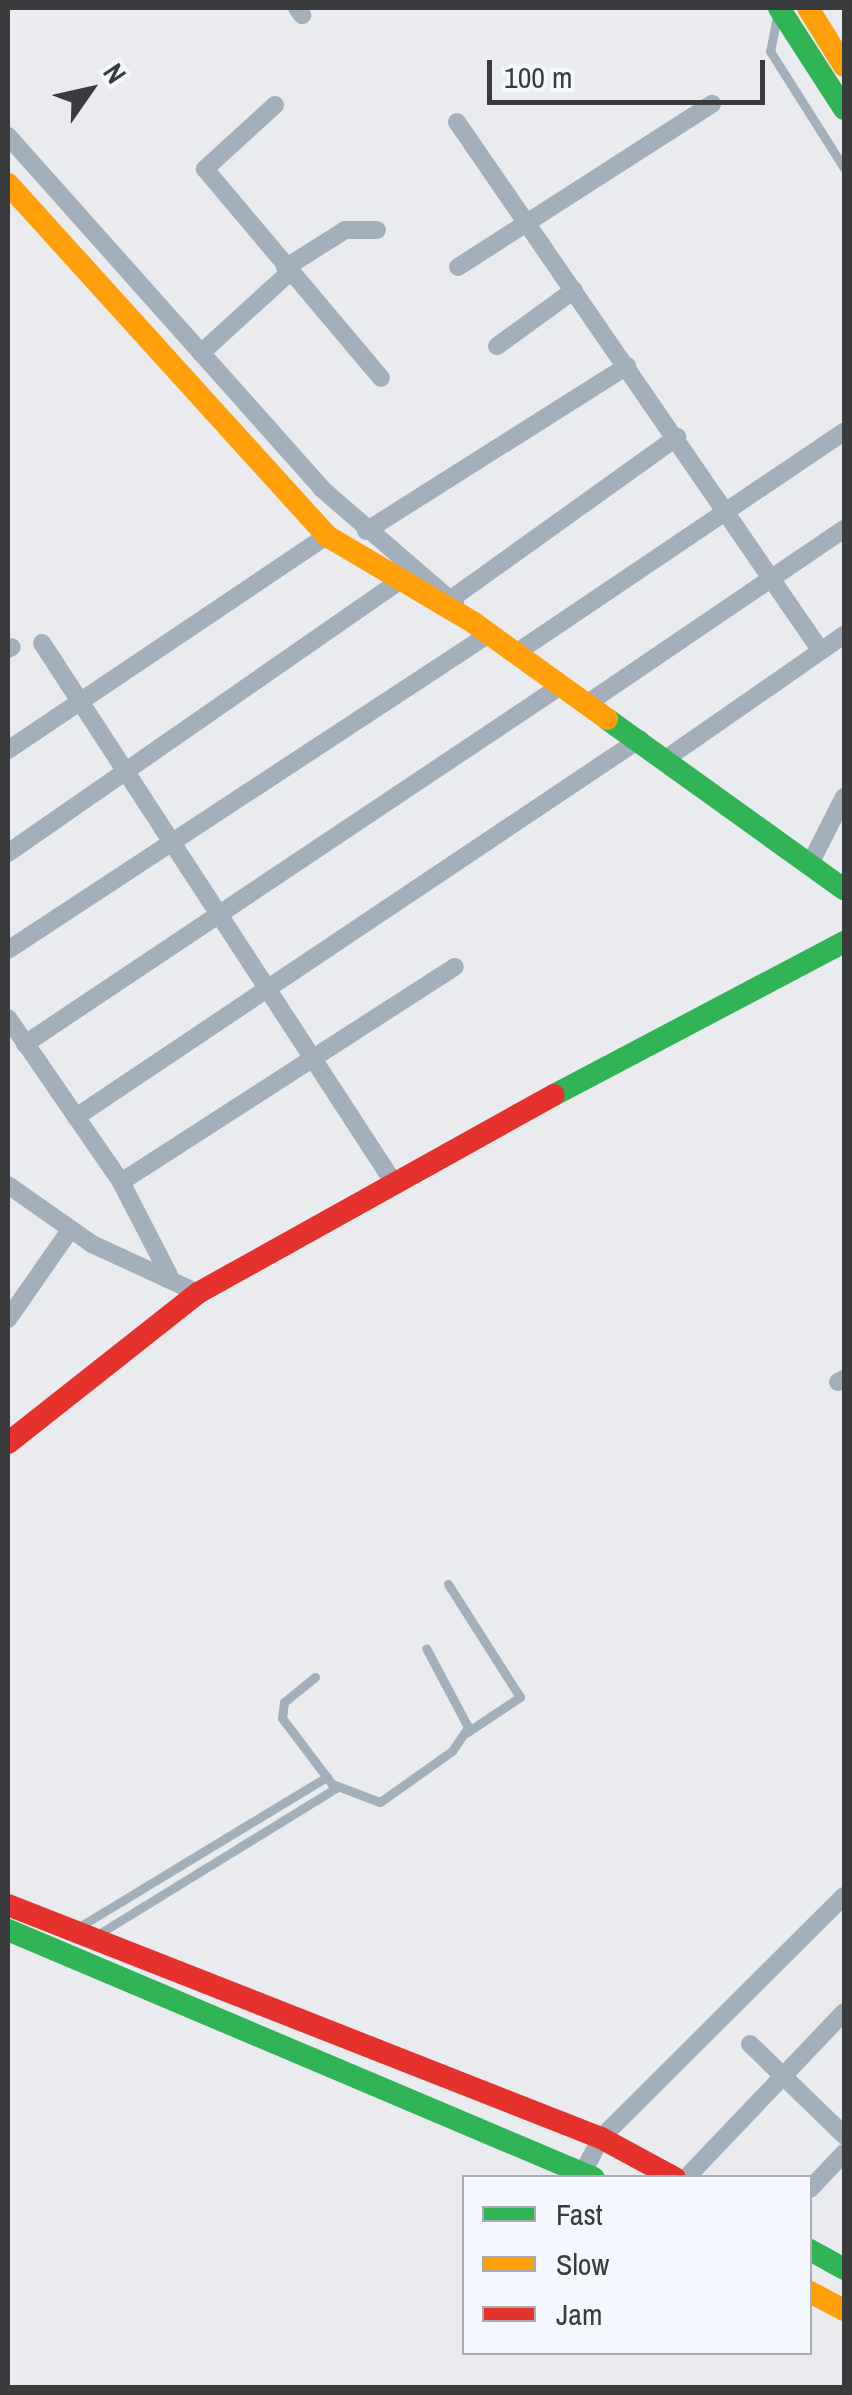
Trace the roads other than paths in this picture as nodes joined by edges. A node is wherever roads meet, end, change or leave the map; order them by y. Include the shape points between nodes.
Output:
1 (792, 11) edge
2 (841, 52) edge
3 (712, 104) dead end
4 (275, 105) dead end
5 (844, 109) edge
6 (457, 122) dead end
7 (8, 136) edge
8 (844, 168) edge
9 (8, 184) edge
10 (528, 225) junction
11 (378, 230) dead end
12 (458, 266) dead end
13 (287, 271) junction
14 (574, 290) junction
15 (497, 346) dead end
16 (201, 353) junction
17 (627, 366) junction
18 (381, 378) dead end
19 (844, 432) edge
20 (676, 437) junction
21 (728, 511) junction
22 (844, 529) edge
23 (366, 532) junction
24 (327, 536) junction
25 (774, 580) junction
26 (396, 583) junction
27 (445, 603) junction
28 (482, 629) junction
29 (844, 635) edge
30 (42, 644) dead end
31 (821, 652) junction
32 (516, 653) junction
33 (562, 685) junction
34 (81, 701) junction
35 (588, 703) junction
36 (640, 739) junction
37 (8, 750) edge
38 (667, 758) junction
39 (128, 774) junction
40 (844, 797) edge
41 (173, 844) junction
42 (8, 853) edge
43 (811, 862) junction
44 (844, 889) edge
45 (220, 916) junction
46 (844, 942) edge
47 (8, 950) edge
48 (455, 966) dead end
49 (267, 988) junction
50 (8, 1018) edge
51 (26, 1044) junction
52 (312, 1058) junction
53 (76, 1117) junction
54 (392, 1180) junction
55 (122, 1182) junction
56 (10, 1193) edge
57 (70, 1230) junction
58 (170, 1276) junction
59 (198, 1293) junction
60 (8, 1319) edge
61 (8, 1443) edge
62 (448, 1584) dead end
63 (426, 1648) dead end
64 (315, 1678) dead end
65 (466, 1733) junction
66 (326, 1777) junction
67 (338, 1788) junction
68 (844, 1896) edge
69 (8, 1905) edge
70 (8, 1930) edge
71 (82, 1934) junction
72 (844, 2012) edge
73 (750, 2044) dead end
74 (783, 2076) junction
75 (844, 2135) edge
76 (601, 2138) junction
77 (844, 2153) edge
78 (588, 2174) edge
79 (669, 2175) edge
80 (689, 2175) edge
81 (812, 2187) edge
82 (812, 2251) edge
83 (844, 2269) edge
84 (812, 2293) edge
85 (844, 2310) edge

1 - 2 street
1 - 5 street
1 - 8 lane via 770,51
3 - 10 street
4 - 13 street via 205,169
6 - 10 street
7 - 16 street
9 - 24 street
10 - 12 street
10 - 14 street
11 - 13 street via 344,230
13 - 16 street
13 - 18 street
14 - 15 street
14 - 17 street
16 - 23 street
17 - 20 street
17 - 23 street
19 - 21 street
20 - 21 street
20 - 27 street
21 - 25 street
21 - 32 street
22 - 25 street
23 - 27 street
24 - 26 street
24 - 34 street
25 - 31 street
25 - 35 street
26 - 27 street
26 - 39 street
27 - 28 street
28 - 32 street
28 - 41 street
29 - 31 street
30 - 34 street
31 - 38 street
32 - 33 street
33 - 35 street
33 - 45 street
34 - 37 street
34 - 39 street
35 - 36 street
36 - 38 street
36 - 49 street
38 - 43 street
39 - 41 street
39 - 42 street
40 - 43 street
41 - 45 street
41 - 47 street
43 - 44 street
45 - 49 street
45 - 51 street
46 - 54 street
48 - 52 street
49 - 52 street
49 - 53 street
50 - 51 street
51 - 53 street
52 - 54 street
52 - 55 street
53 - 55 street
54 - 59 street
55 - 58 street
56 - 57 street
57 - 58 street
57 - 60 street
58 - 59 street
59 - 61 street
62 - 65 lane via 520,1697
63 - 65 lane via 466,1711
64 - 66 lane via 279,1712
65 - 67 lane via 380,1802
66 - 67 lane
66 - 71 lane
67 - 71 lane
68 - 76 street
69 - 71 street
70 - 78 street
71 - 76 street
72 - 74 street
73 - 74 street
74 - 75 street
74 - 80 street
76 - 78 street
76 - 79 street
77 - 81 street
82 - 83 street
84 - 85 street

